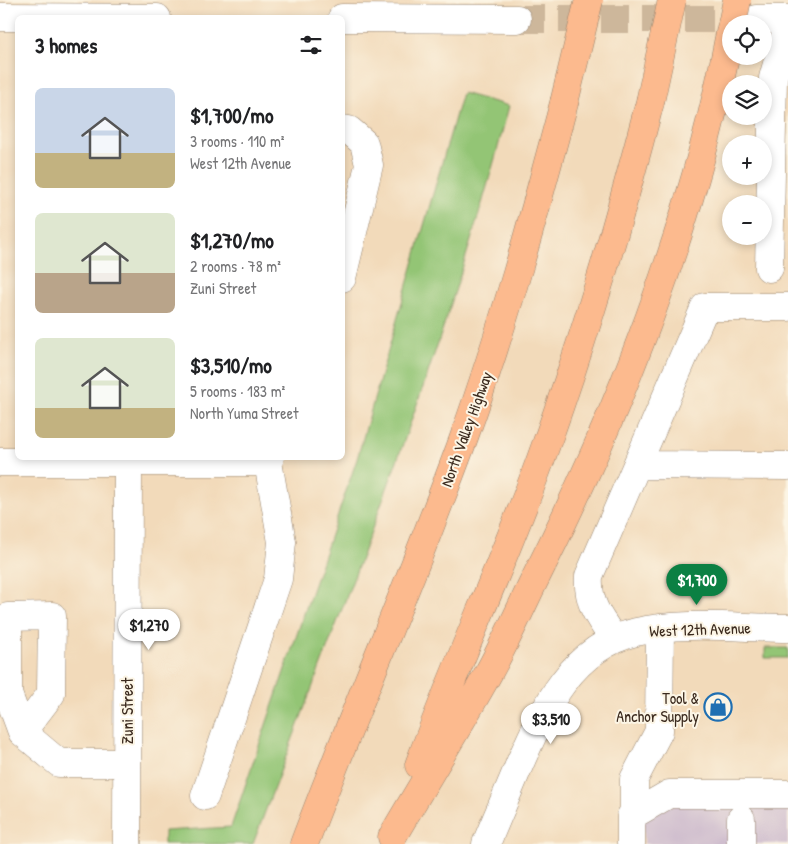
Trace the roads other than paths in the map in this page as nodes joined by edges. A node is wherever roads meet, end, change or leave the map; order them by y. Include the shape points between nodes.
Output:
1 (129, 0) edge
2 (589, 0) edge
3 (672, 0) edge
4 (736, 0) edge
5 (129, 15) edge
6 (738, 15) edge
7 (0, 17) edge
8 (15, 17) edge
9 (345, 18) edge
10 (788, 19) edge
11 (516, 20) tunnel mouth
12 (772, 21) edge
13 (788, 25) edge
14 (727, 65) edge
15 (345, 129) edge
16 (345, 265) edge
17 (769, 268) dead end
18 (788, 307) edge
19 (128, 460) edge
20 (269, 460) edge
21 (0, 462) edge
22 (637, 465) junction
23 (788, 466) edge
24 (660, 628) junction
25 (788, 628) edge
26 (614, 639) junction
27 (22, 732) dead end
28 (127, 763) junction
29 (788, 794) edge
30 (205, 796) dead end
31 (634, 814) junction
32 (391, 840) edge
33 (127, 844) edge
34 (304, 844) edge
35 (486, 844) edge
36 (631, 844) edge

1 - 5 street
2 - 34 highway, North Valley Highway, bridge via 564,103 476,404 405,594
3 - 32 highway, bridge via 650,102 613,241 558,415
4 - 6 highway, bridge
7 - 8 street
9 - 11 street
10 - 12 street
13 - 17 street via 773,78
14 - 32 highway via 675,250 600,440 564,522 489,672
15 - 16 street via 364,143 369,164
18 - 22 street via 705,307
19 - 20 street
19 - 21 street
19 - 28 street, Zuni Street
20 - 30 street via 282,542 278,579
22 - 23 street
22 - 26 street via 589,576 593,610
24 - 25 street, West 12th Avenue
24 - 26 street, West 12th Avenue
24 - 31 street via 659,731 634,779
26 - 35 street, West 12th Avenue via 582,659 552,697
27 - 28 street via 59,763
28 - 33 street, Zuni Street
29 - 31 street via 668,794
31 - 36 street via 631,816

